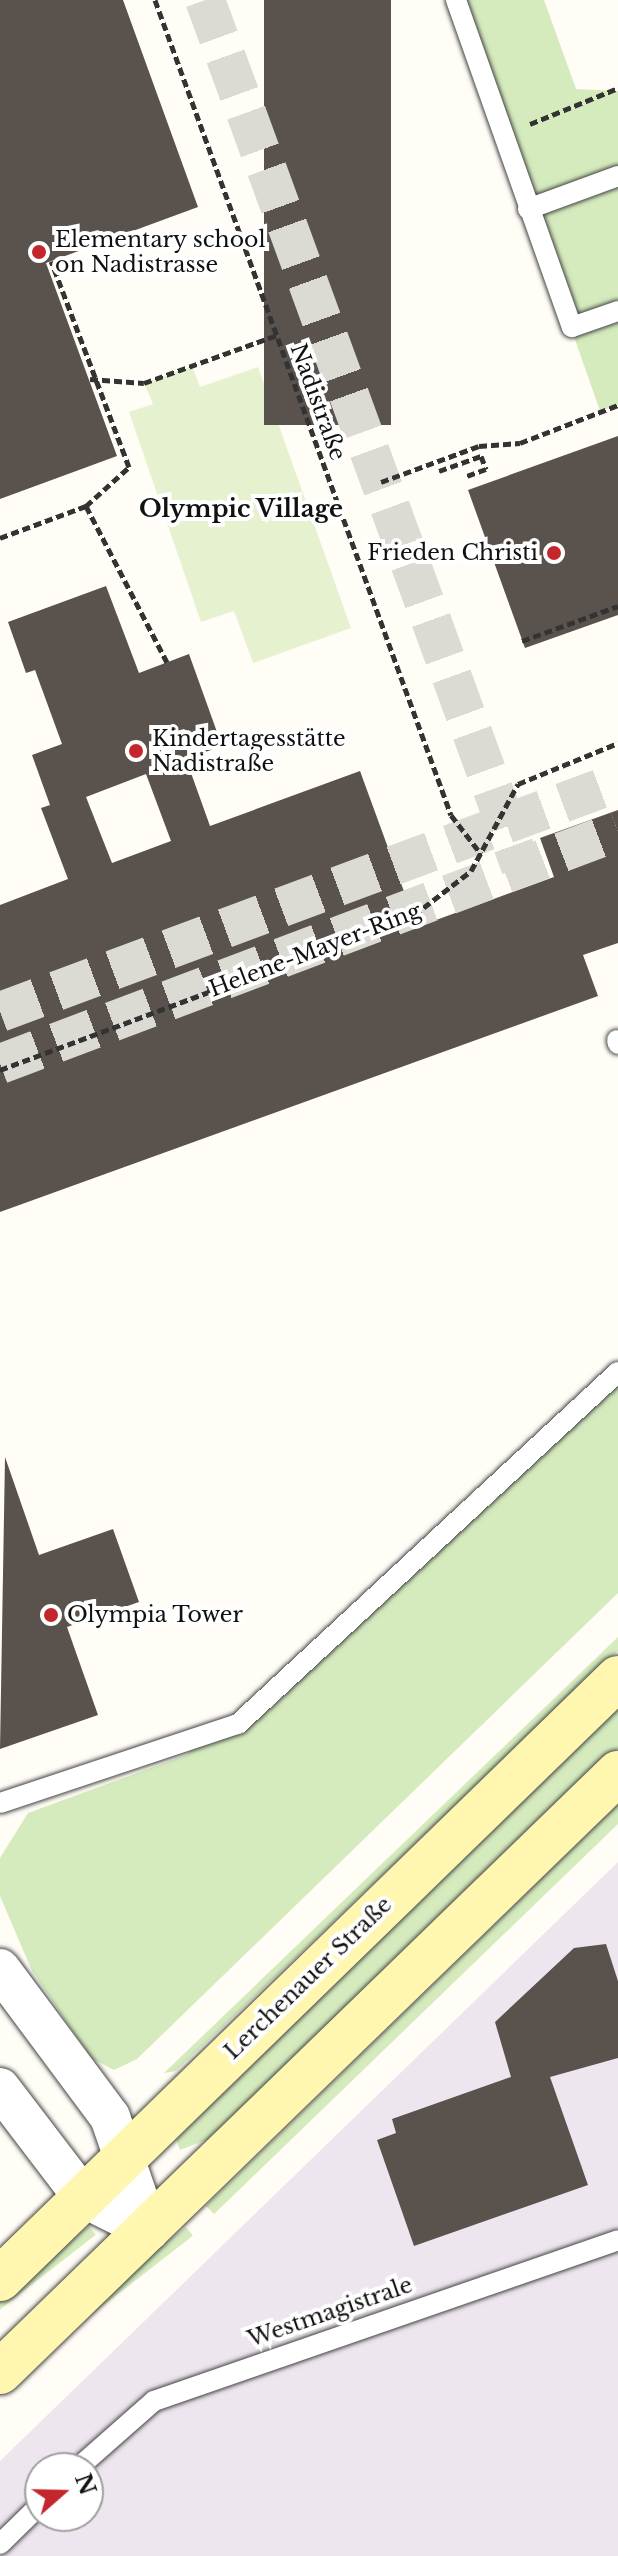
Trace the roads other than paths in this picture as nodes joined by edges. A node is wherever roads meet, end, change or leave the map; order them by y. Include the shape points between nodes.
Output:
1 (456, 0) edge
2 (618, 176) edge
3 (528, 209) junction
4 (618, 311) edge
5 (618, 1372) edge
6 (618, 1678) edge
7 (618, 1773) edge
8 (0, 1803) edge
9 (0, 1969) edge
10 (0, 2088) edge
11 (121, 2160) junction
12 (83, 2197) junction
13 (149, 2230) junction
14 (618, 2240) edge
15 (0, 2279) edge
16 (0, 2372) edge
17 (96, 2452) edge
18 (24, 2521) edge
19 (0, 2544) edge

1 - 3 lane
2 - 3 lane
3 - 4 lane via 572,327
5 - 8 lane via 238,1724
6 - 11 main road, Lerchenauer Straße
7 - 13 main road
9 - 11 street via 110,2117
10 - 12 street
11 - 12 main road, Lerchenauer Straße
11 - 13 street
12 - 13 street
12 - 15 main road, Lerchenauer Straße
13 - 16 main road
14 - 17 lane, Westmagistrale via 154,2401
18 - 19 lane

